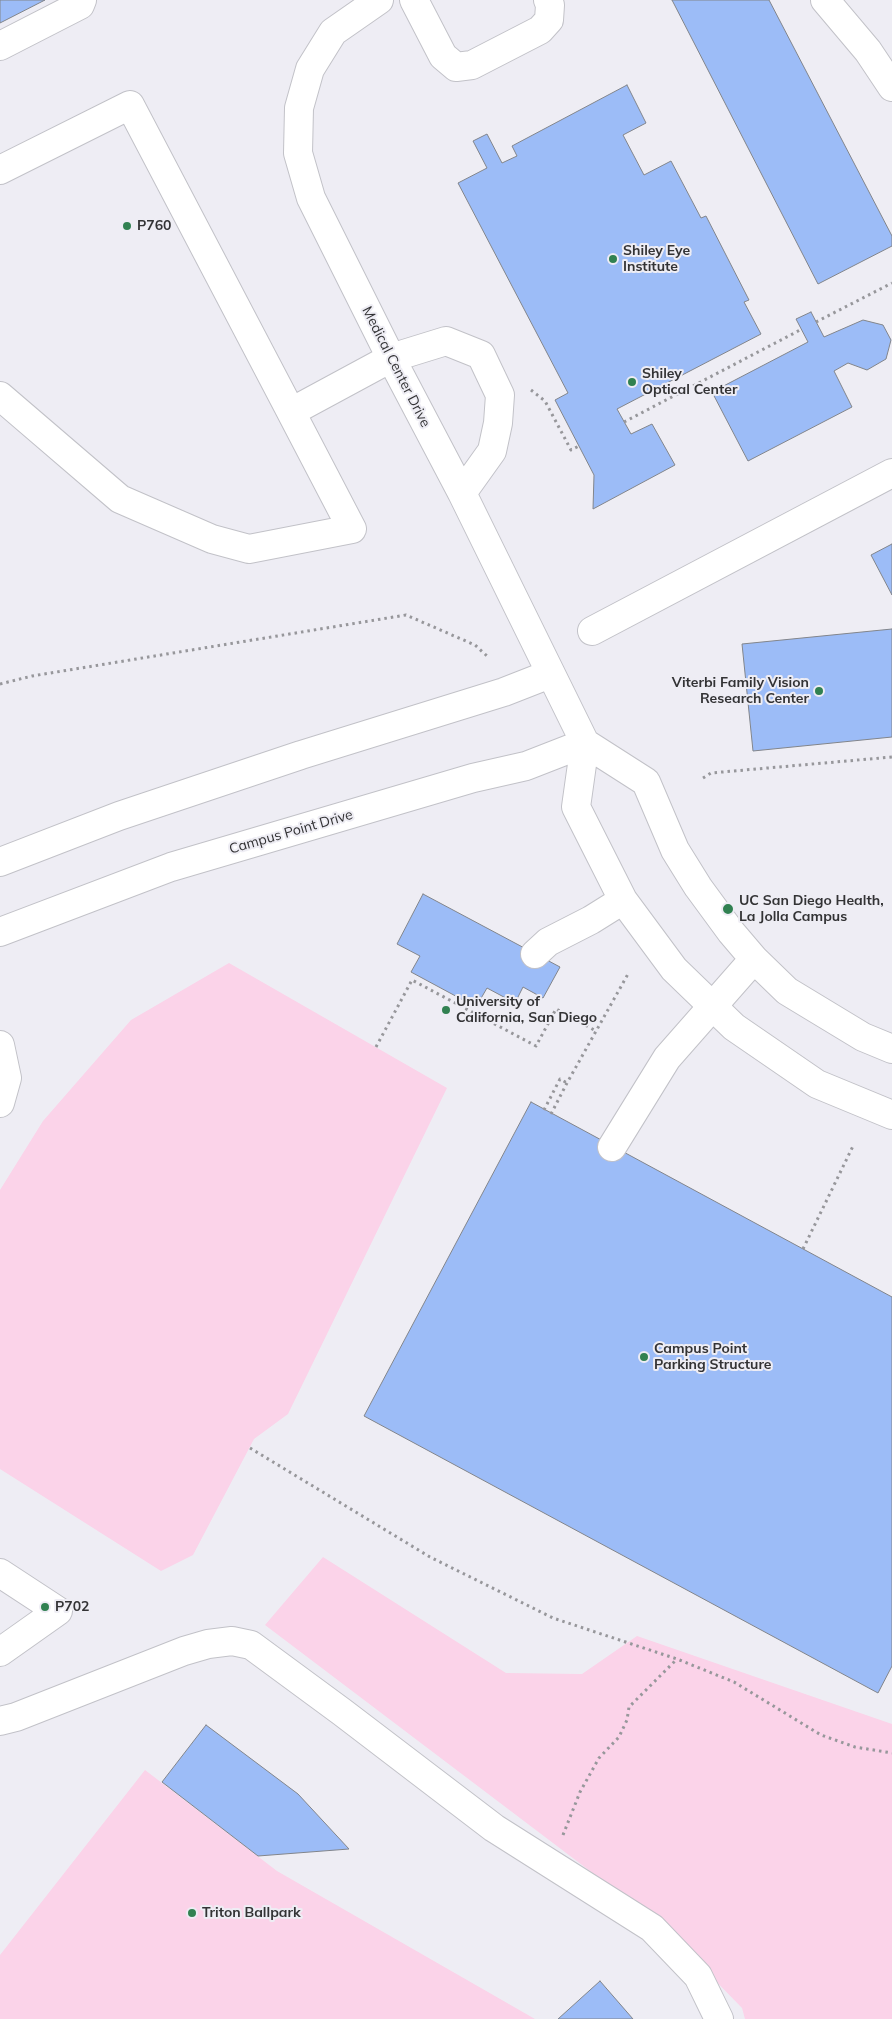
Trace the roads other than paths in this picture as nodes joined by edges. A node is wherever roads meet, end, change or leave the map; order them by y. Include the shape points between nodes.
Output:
1 (82, 0) edge
2 (379, 0) edge
3 (414, 0) edge
4 (548, 0) edge
5 (825, 0) edge
6 (0, 46) edge
7 (892, 87) edge
8 (0, 170) edge
9 (391, 358) junction
10 (0, 396) edge
11 (291, 412) junction
12 (892, 473) edge
13 (462, 493) junction
14 (592, 631) dead end
15 (550, 674) junction
16 (584, 743) junction
17 (0, 862) edge
18 (623, 900) junction
19 (0, 932) edge
20 (535, 954) dead end
21 (754, 959) junction
22 (712, 1006) junction
23 (0, 1045) edge
24 (892, 1050) edge
25 (0, 1103) edge
26 (892, 1115) edge
27 (612, 1146) dead end
28 (0, 1574) edge
29 (0, 1652) edge
30 (0, 1721) edge
31 (719, 2019) edge

1 - 6 street via 80,5
2 - 9 street, Medical Center Drive via 333,32 310,69 299,108 298,153 311,198
3 - 4 street via 443,56 456,67 472,65 540,30 549,20
5 - 7 street via 868,51
8 - 11 street via 130,105
9 - 11 street
9 - 13 street, Medical Center Drive
9 - 13 street via 446,341 481,355 500,395 498,422 492,451
10 - 11 street via 120,499 212,539 249,549 352,529
12 - 14 street
13 - 15 street, Medical Center Drive
15 - 16 street, Medical Center Drive
15 - 17 street via 504,692 119,816
16 - 18 street via 576,807
16 - 19 street, Campus Point Drive via 526,766 473,778 171,867
16 - 21 street via 646,782 684,865
18 - 20 street via 548,942
18 - 22 street via 674,969
21 - 22 street
21 - 24 street via 787,991 863,1037
22 - 26 street via 734,1027 817,1084
22 - 27 street via 667,1058
23 - 25 street via 7,1078
28 - 29 street via 58,1611
30 - 31 street via 184,1651 232,1641 251,1645 494,1828 652,1928 698,1976

